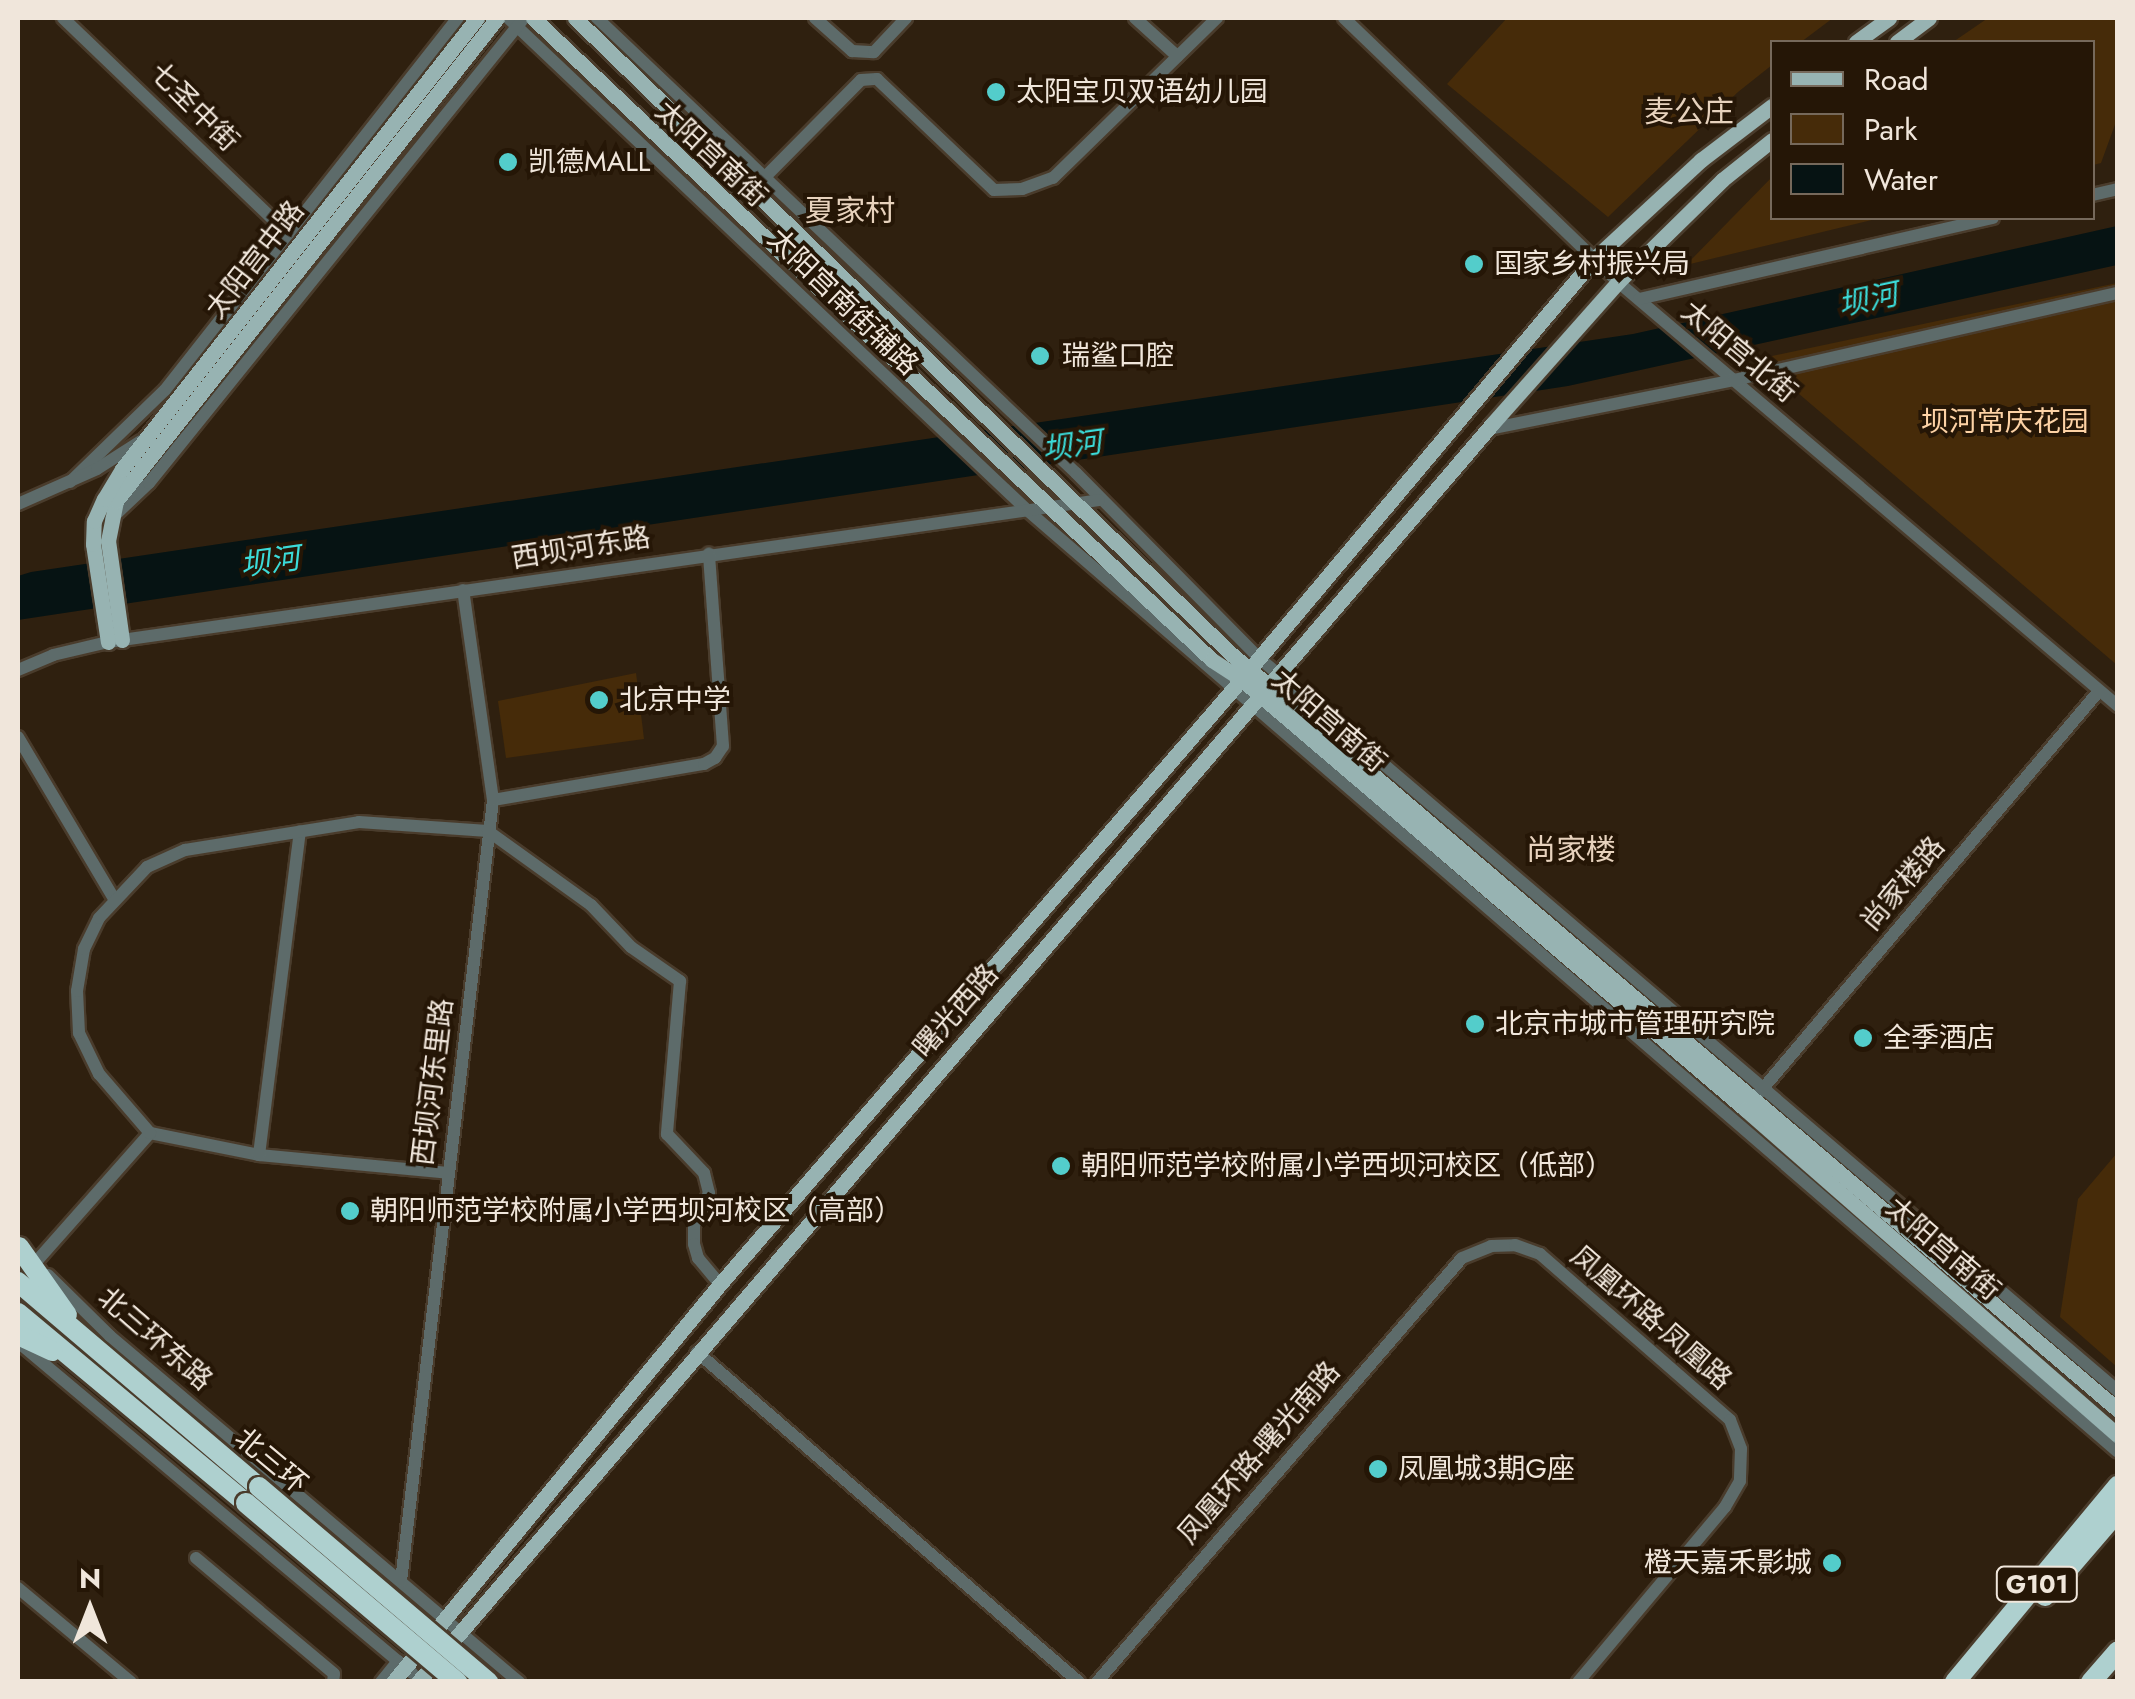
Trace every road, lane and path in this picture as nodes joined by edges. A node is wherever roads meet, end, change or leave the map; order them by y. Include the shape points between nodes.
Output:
1 (63, 18) edge
2 (458, 18) edge
3 (477, 18) edge
4 (497, 18) edge
5 (533, 18) edge
6 (576, 18) edge
7 (597, 18) edge
8 (815, 18) edge
9 (906, 18) edge
10 (1135, 18) edge
11 (1216, 18) edge
12 (1344, 18) edge
13 (1889, 18) edge
14 (1929, 18) edge
15 (516, 20) edge
16 (1859, 40) edge
17 (1900, 40) edge
18 (1177, 56) junction
19 (1770, 108) edge
20 (1770, 142) edge
21 (390, 152) junction
22 (405, 165) junction
23 (764, 178) junction
24 (319, 219) junction
25 (1985, 220) edge
26 (288, 234) junction
27 (320, 239) junction
28 (1594, 260) junction
29 (266, 262) junction
30 (1618, 282) junction
31 (307, 287) junction
32 (2118, 293) edge
33 (1639, 300) junction
34 (1734, 380) junction
35 (1490, 426) junction
36 (147, 438) junction
37 (993, 478) joint
38 (70, 482) junction
39 (1099, 500) junction
40 (18, 504) edge
41 (1077, 504) junction
42 (1048, 508) junction
43 (1026, 510) junction
44 (109, 521) junction
45 (100, 542) junction
46 (709, 554) junction
47 (463, 590) junction
48 (114, 634) junction
49 (18, 670) edge
50 (1245, 673) junction
51 (1265, 690) junction
52 (2099, 691) junction
53 (2118, 706) edge
54 (18, 737) edge
55 (493, 800) junction
56 (488, 831) junction
57 (300, 832) junction
58 (114, 900) junction
59 (1754, 1098) junction
60 (150, 1133) junction
61 (259, 1154) junction
62 (448, 1174) junction
63 (18, 1247) edge
64 (1462, 1258) joint
65 (35, 1263) junction
66 (18, 1282) edge
67 (720, 1284) junction
68 (18, 1313) edge
69 (18, 1338) edge
70 (86, 1341) junction
71 (697, 1352) junction
72 (80, 1364) junction
73 (2118, 1390) edge
74 (2118, 1410) edge
75 (2118, 1435) edge
76 (2118, 1452) edge
77 (2118, 1486) edge
78 (252, 1495) junction
79 (2118, 1512) edge
80 (369, 1555) junction
81 (196, 1558) dead end
82 (401, 1581) junction
83 (18, 1588) edge
84 (327, 1601) junction
85 (447, 1620) junction
86 (462, 1634) junction
87 (2118, 1651) edge
88 (401, 1664) junction
89 (420, 1681) edge
90 (130, 1682) edge
91 (333, 1682) edge
92 (381, 1682) edge
93 (394, 1682) edge
94 (457, 1682) edge
95 (488, 1682) edge
96 (519, 1682) edge
97 (1079, 1682) edge
98 (1097, 1682) edge
99 (1578, 1682) edge
100 (1955, 1682) edge
101 (1972, 1682) edge
102 (2092, 1682) edge

1 - 26 street, 七圣中街
2 - 26 street, 太阳宫中路
3 - 24 main road, 太阳宫中路
4 - 21 main road, 太阳宫中路
5 - 42 main road, 太阳宫南街
6 - 41 main road, 太阳宫南街
7 - 23 street, 太阳宫南街
8 - 9 street via 852,51 874,52
10 - 18 street
11 - 18 street
12 - 28 street, 太阳宫北街
13 - 16 main road
14 - 17 main road
15 - 22 street, 太阳宫中路
15 - 37 street, 太阳宫南街辅路
18 - 23 street via 1053,178 1022,189 994,190 876,80 861,80
19 - 28 main road
20 - 30 main road
21 - 22 street
21 - 27 main road, 太阳宫中路
22 - 31 street, 太阳宫中路
23 - 39 street, 太阳宫南街
24 - 29 street
24 - 36 main road, 太阳宫中路
25 - 33 street
26 - 29 street, 太阳宫中路
27 - 31 street
27 - 44 main road, 太阳宫中路 via 134,472
28 - 30 street, 太阳宫北街
28 - 50 main road, 曙光西路
29 - 38 street, 太阳宫中路 via 165,390
30 - 33 street, 太阳宫北街
30 - 35 main road, 曙光西路
31 - 44 street, 太阳宫中路 via 149,483
32 - 34 street
33 - 34 street, 太阳宫北街
34 - 35 street
34 - 52 street, 太阳宫北街
35 - 51 main road, 曙光西路
36 - 38 street
36 - 45 main road, 太阳宫中路 via 104,499 94,522
37 - 43 street, 太阳宫南街
38 - 40 street
39 - 41 street, 西坝河东路
39 - 50 street, 太阳宫南街
41 - 42 street, 西坝河东路
41 - 50 main road, 太阳宫南街
42 - 43 street, 西坝河东路
42 - 50 main road, 太阳宫南街 via 1212,660
43 - 46 street, 西坝河东路
43 - 50 street, 太阳宫南街
44 - 45 main road, 太阳宫中路
45 - 48 main road
46 - 47 street, 西坝河东路
46 - 55 street via 723,746 715,758
47 - 48 street, 西坝河东路
47 - 55 street, 西坝河东里路
48 - 49 street, 西坝河东路
50 - 51 main road, 太阳宫南街
50 - 51 street, 太阳宫南街
50 - 67 main road, 曙光西路
51 - 59 main road, 太阳宫南街
51 - 59 street, 太阳宫南街
51 - 71 main road, 曙光西路
51 - 76 street, 太阳宫南街
52 - 53 street, 太阳宫北街
52 - 59 street, 尚家楼路
54 - 58 street
55 - 56 street, 西坝河东里路
56 - 57 street via 359,822
56 - 62 street, 西坝河东里路
56 - 67 street via 591,905 631,947 680,981 667,1134 704,1172 709,1192 694,1225 694,1244
57 - 58 street via 185,850 148,868
57 - 61 street
58 - 60 street via 84,950 79,1034 98,1074
59 - 73 street, 太阳宫南街
59 - 74 main road, 太阳宫南街
59 - 75 main road, 太阳宫南街
60 - 61 street
60 - 65 street
61 - 62 street
62 - 82 street, 西坝河东里路
63 - 65 street, 北三环东路
63 - 70 highway
64 - 98 street, 凤凰环路-曙光南路
64 - 99 street, 凤凰环路-凤凰路 via 1491,1246 1540,1254 1730,1420 1741,1450 1740,1481 1726,1507
65 - 80 street, 北三环东路 via 110,1336
66 - 70 highway, 北三环
67 - 85 main road, 曙光西路
68 - 72 highway, 北三环
69 - 72 highway
69 - 84 street
70 - 78 highway, 北三环
71 - 86 main road, 曙光西路
71 - 97 street
72 - 78 highway, 北三环
77 - 100 highway, G101
78 - 94 highway, 北三环, bridge
78 - 95 highway, 北三环, bridge
79 - 101 highway, G101
80 - 82 street, 北三环东路
80 - 84 street
81 - 91 street via 334,1674
82 - 85 street, 北三环东路
83 - 90 street
84 - 88 street
85 - 86 street, 北三环东路
85 - 88 main road, 曙光西路
86 - 89 main road, 曙光西路
86 - 96 street
87 - 102 highway
88 - 89 street
88 - 92 street
88 - 93 main road, 曙光西路

